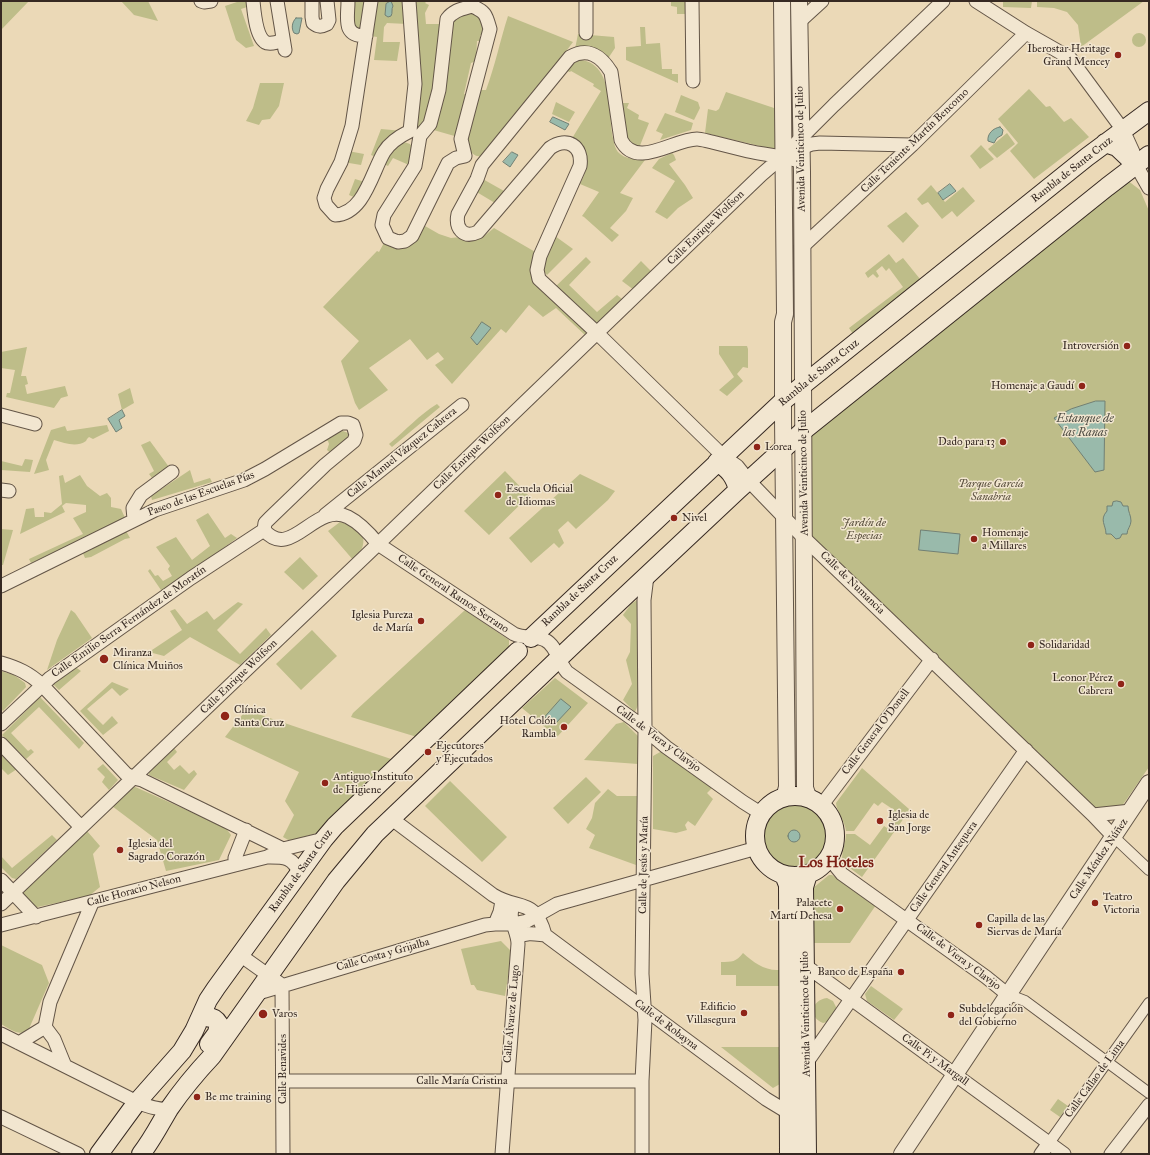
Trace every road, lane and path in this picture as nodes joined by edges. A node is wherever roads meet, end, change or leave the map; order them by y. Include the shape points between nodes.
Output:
1 (201, 1) edge
2 (211, 1) edge
3 (253, 1) edge
4 (277, 1) edge
5 (312, 1) edge
6 (327, 1) edge
7 (348, 1) edge
8 (371, 1) edge
9 (409, 1) edge
10 (586, 1) edge
11 (692, 1) edge
12 (782, 1) edge
13 (799, 1) edge
14 (822, 1) edge
15 (943, 1) edge
16 (976, 1) edge
17 (799, 22) junction
18 (586, 33) dead end
19 (1026, 33) junction
20 (366, 36) junction
21 (693, 82) dead end
22 (1149, 111) edge
23 (1122, 130) junction
24 (415, 134) junction
25 (1105, 143) junction
26 (912, 145) junction
27 (801, 149) junction
28 (465, 156) junction
29 (783, 156) junction
30 (1142, 160) edge
31 (482, 165) junction
32 (1149, 188) edge
33 (802, 247) junction
34 (596, 332) junction
35 (803, 386) junction
36 (783, 401) junction
37 (462, 405) dead end
38 (1, 415) edge
39 (35, 424) dead end
40 (803, 431) junction
41 (784, 449) junction
42 (720, 459) junction
43 (172, 472) dead end
44 (744, 486) junction
45 (342, 502) junction
46 (325, 515) junction
47 (784, 516) junction
48 (348, 517) junction
49 (134, 519) junction
50 (264, 530) junction
51 (804, 538) junction
52 (378, 544) junction
53 (646, 576) junction
54 (1, 586) edge
55 (531, 638) junction
56 (518, 651) joint
57 (932, 659) junction
58 (558, 660) junction
59 (1, 663) edge
60 (42, 685) junction
61 (1, 724) edge
62 (645, 729) junction
63 (1, 744) edge
64 (1026, 750) junction
65 (134, 778) junction
66 (1149, 783) edge
67 (784, 798) junction
68 (815, 802) junction
69 (1131, 811) junction
70 (762, 814) junction
71 (1093, 815) junction
72 (392, 819) junction
73 (81, 827) junction
74 (246, 830) junction
75 (1114, 837) junction
76 (324, 839) junction
77 (756, 848) junction
78 (283, 849) junction
79 (267, 857) junction
80 (829, 858) junction
81 (235, 865) junction
82 (1149, 870) edge
83 (299, 873) junction
84 (808, 874) junction
85 (784, 875) junction
86 (644, 879) junction
87 (1, 880) edge
88 (13, 894) junction
89 (92, 902) junction
90 (508, 902) junction
91 (1, 904) edge
92 (537, 915) junction
93 (36, 917) junction
94 (906, 920) junction
95 (2, 923) edge
96 (495, 924) junction
97 (513, 924) junction
98 (545, 935) junction
99 (518, 937) junction
100 (240, 955) junction
101 (806, 966) junction
102 (276, 980) junction
103 (1007, 994) junction
104 (850, 1000) junction
105 (1149, 1003) edge
106 (644, 1009) junction
107 (200, 1018) junction
108 (45, 1027) junction
109 (1, 1034) edge
110 (18, 1043) junction
111 (807, 1062) junction
112 (1108, 1062) junction
113 (64, 1066) junction
114 (198, 1070) junction
115 (955, 1074) junction
116 (283, 1081) junction
117 (507, 1081) junction
118 (642, 1081) junction
119 (1149, 1093) edge
120 (137, 1102) junction
121 (1149, 1105) edge
122 (169, 1110) junction
123 (789, 1113) junction
124 (1, 1117) edge
125 (1049, 1143) junction
126 (78, 1154) edge
127 (99, 1154) edge
128 (141, 1154) edge
129 (283, 1154) edge
130 (502, 1154) edge
131 (642, 1154) edge
132 (789, 1154) edge
133 (807, 1154) edge
134 (902, 1154) edge
135 (1041, 1154) edge
136 (1064, 1154) edge
137 (1111, 1154) edge

1 - 2 street
3 - 4 street via 261,38 266,43 284,45
5 - 6 street via 313,23 323,26 329,20
7 - 20 street via 348,28 358,36
8 - 20 street
9 - 24 street via 415,84
10 - 18 street
11 - 21 street
12 - 29 street, Avenida Veinticinco de Julio
13 - 17 street, Avenida Veinticinco de Julio
14 - 17 street
15 - 27 street, Calle Enrique Wolfson
16 - 19 street
17 - 27 street, Avenida Veinticinco de Julio
19 - 23 street via 1070,58
19 - 26 street, Calle Teniente Martín Bencomo
20 - 24 street via 352,126 342,162 324,198 326,205 335,215 350,210 366,192 384,151 395,139
22 - 23 main road, Rambla de Santa Cruz
23 - 25 main road, Rambla de Santa Cruz
23 - 30 street via 1133,152
24 - 28 street via 414,166 384,215 382,226 388,238 398,242 412,236 448,163
24 - 28 street via 430,124 439,90 447,20 459,9 472,6 482,10 490,29 461,139
25 - 30 main road
25 - 35 main road, Rambla de Santa Cruz
26 - 27 street via 820,143
26 - 33 street, Calle Teniente Martín Bencomo
27 - 29 street, Calle Enrique Wolfson
27 - 29 street
27 - 33 street, Avenida Veinticinco de Julio
28 - 31 street
29 - 31 street via 761,154 697,139 682,141 651,153 630,150 621,140 611,72 600,58 583,53 570,57
29 - 34 street, Calle Enrique Wolfson
29 - 36 street, Avenida Veinticinco de Julio
30 - 32 street
30 - 40 main road
31 - 34 street via 458,214 458,228 463,233 478,232 550,148 564,143 573,144 578,150 581,158 577,174 540,256 537,270 539,279
33 - 35 street, Avenida Veinticinco de Julio
34 - 42 street
34 - 52 street, Calle Enrique Wolfson
35 - 36 main road, Rambla de Santa Cruz
35 - 40 street, Avenida Veinticinco de Julio
36 - 41 street, Avenida Veinticinco de Julio
36 - 42 main road, Rambla de Santa Cruz
37 - 45 street, Calle Manuel Vázquez Cabrera
38 - 39 street
40 - 41 main road
40 - 51 street, Avenida Veinticinco de Julio
41 - 44 main road
41 - 47 street, Avenida Veinticinco de Julio
42 - 44 main road
42 - 55 main road, Rambla de Santa Cruz
43 - 49 street, Paseo de las Escuelas Pías via 141,495 133,508
44 - 47 street, Calle de Numancia
44 - 53 main road
45 - 46 street, Calle Manuel Vázquez Cabrera
45 - 48 street via 342,510
46 - 48 street
46 - 50 street via 288,539 275,538
47 - 51 street, Calle de Numancia
47 - 67 street, Avenida Veinticinco de Julio via 787,787
48 - 52 street
49 - 50 street, Paseo de las Escuelas Pías via 244,480 341,423 353,425 356,435 354,441 270,518
49 - 54 street
50 - 60 street, Calle Emilio Serra Fernández de Moratín via 191,578
51 - 57 street, Calle de Numancia
51 - 68 street, Avenida Veinticinco de Julio via 805,788
52 - 55 street, Calle General Ramos Serrano via 514,634
52 - 65 street, Calle Enrique Wolfson
53 - 58 main road
53 - 62 street, Calle de Jesús y María
55 - 56 street, Rambla de Santa Cruz
55 - 58 street, Calle General Ramos Serrano via 543,639 550,643
56 - 76 main road, Rambla de Santa Cruz
57 - 64 street, Calle de Numancia
57 - 68 street, Calle General O'Donell
58 - 62 street, Calle de Viera y Clavijo via 566,672
58 - 72 main road
59 - 60 street via 33,676
60 - 61 street, Calle Emilio Serra Fernández de Moratín
60 - 65 street via 126,774
62 - 70 street, Calle de Viera y Clavijo via 666,747
62 - 86 street, Calle de Jesús y María
63 - 73 street
64 - 71 street, Calle de Numancia
64 - 94 street, Calle General Antequera
65 - 73 street, Calle Enrique Wolfson
65 - 74 street
66 - 69 street, Calle Méndez Núñez
67 - 68 main road via 797,797
67 - 70 main road
68 - 80 main road via 832,820 835,829 835,840
69 - 71 street
69 - 75 street, Calle Méndez Núñez
70 - 77 main road via 756,827
71 - 75 street, Calle de Numancia
72 - 90 street via 487,891
72 - 102 main road via 370,839 343,872
73 - 88 street, Calle Enrique Wolfson
74 - 78 street
74 - 81 street via 235,858
75 - 82 street, Calle de Numancia
75 - 103 street, Calle Méndez Núñez
76 - 78 street
76 - 83 main road, Rambla de Santa Cruz
77 - 85 main road via 772,869
77 - 86 street
78 - 79 street
79 - 81 street, Calle Horacio Nelson
79 - 83 street via 291,860
80 - 84 main road via 817,870
80 - 94 street, Calle de Viera y Clavijo via 842,874
81 - 89 street, Calle Horacio Nelson
83 - 100 main road, Rambla de Santa Cruz
84 - 85 main road
84 - 101 main road, Avenida Veinticinco de Julio via 804,887
85 - 123 main road, Avenida Veinticinco de Julio via 788,885
86 - 92 street via 558,904
86 - 106 street, Calle de Jesús y María
87 - 88 street
88 - 91 street, Calle Enrique Wolfson
88 - 93 street
89 - 93 street, Calle Horacio Nelson
89 - 108 street via 50,1002
90 - 92 street via 526,906
90 - 96 street
90 - 97 street
92 - 97 street, Calle Costa y Grijalba via 527,921
92 - 98 street
93 - 95 street, Calle Horacio Nelson
94 - 103 street, Calle de Viera y Clavijo
94 - 104 street, Calle General Antequera
96 - 97 street, Calle Costa y Grijalba
96 - 102 street, Calle Costa y Grijalba
97 - 99 street, Calle Álvarez de Lugo
98 - 99 street via 530,933
98 - 106 street, Calle de Robayna
99 - 117 street, Calle Álvarez de Lugo
100 - 102 street
100 - 107 main road, Rambla de Santa Cruz via 212,994
101 - 104 street, Calle Pi y Margall
101 - 111 main road, Avenida Veinticinco de Julio
102 - 114 main road via 255,994 212,1056
102 - 116 street, Calle Benavides
103 - 112 street, Calle de Viera y Clavijo via 1025,1001
103 - 115 street, Calle Méndez Núñez
104 - 111 street, Calle General Antequera
104 - 115 street, Calle Pi y Margall
105 - 112 street, Calle Callao de Lima
106 - 118 street, Calle de Jesús y María
106 - 123 street, Calle de Robayna via 766,1099
107 - 114 main road via 216,1019 219,1028 204,1052
107 - 120 main road, Rambla de Santa Cruz via 182,1051
108 - 110 street
108 - 113 street via 54,1039
109 - 110 street
110 - 113 street
111 - 133 main road, Avenida Veinticinco de Julio
112 - 119 street, Calle de Viera y Clavijo
112 - 125 street, Calle Callao de Lima
113 - 120 street
114 - 122 main road
115 - 125 street, Calle Pi y Margall
115 - 134 street, Calle Méndez Núñez
116 - 117 street, Calle María Cristina
116 - 129 street, Calle Benavides
117 - 118 street, Calle María Cristina
117 - 130 street, Calle Álvarez de Lugo
118 - 131 street, Calle de Jesús y María
120 - 122 street via 160,1110
120 - 127 main road, Rambla de Santa Cruz
121 - 137 street
122 - 128 main road
123 - 132 main road, Avenida Veinticinco de Julio
124 - 126 street
125 - 135 street, Calle Callao de Lima
125 - 136 street, Calle Pi y Margall

